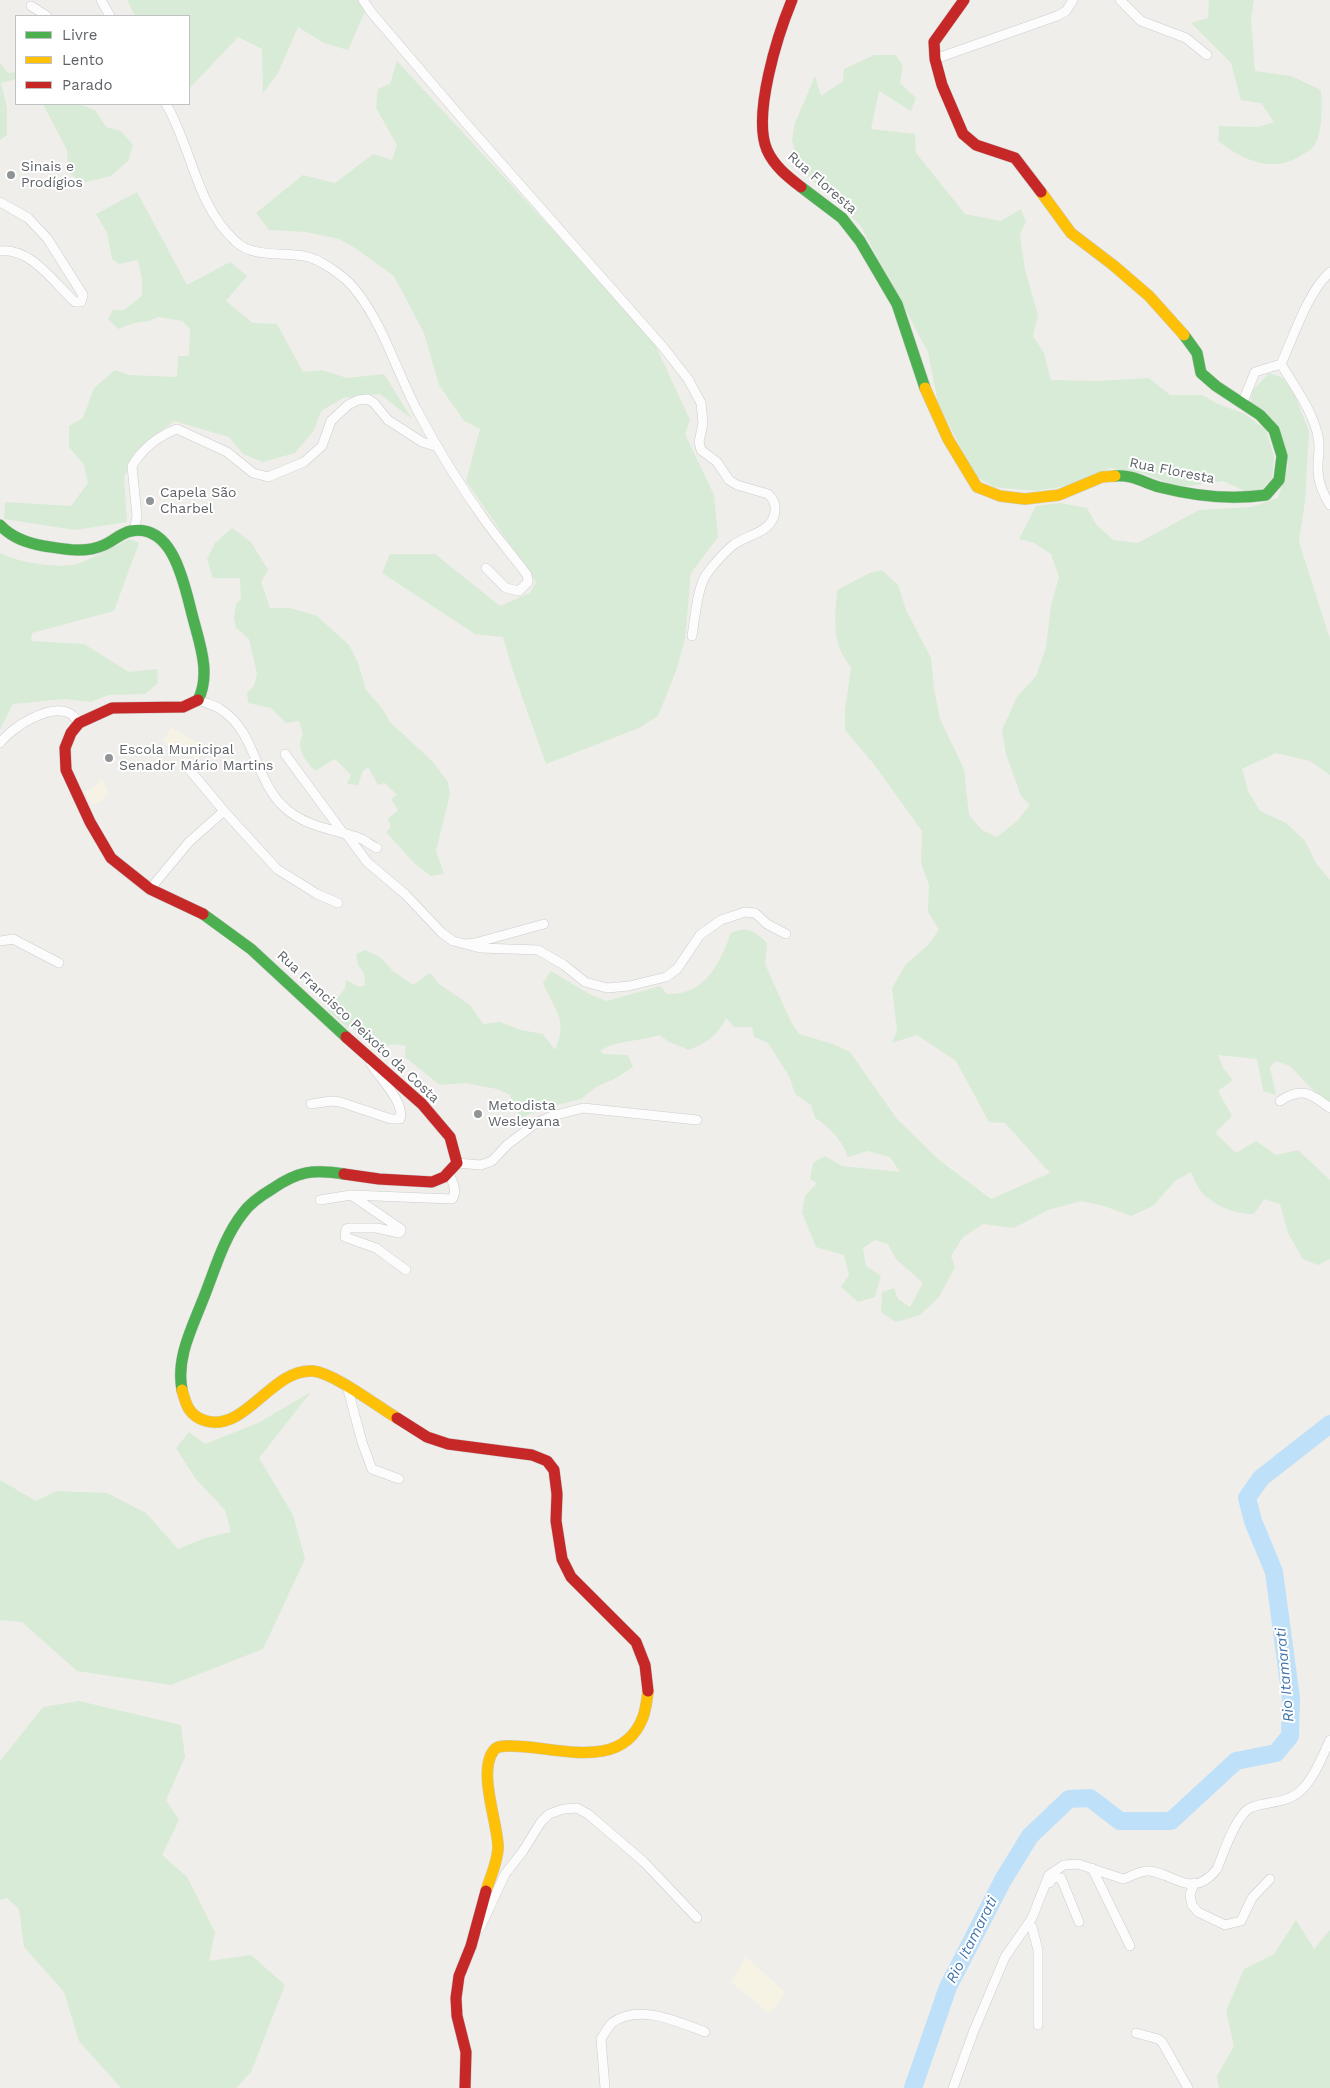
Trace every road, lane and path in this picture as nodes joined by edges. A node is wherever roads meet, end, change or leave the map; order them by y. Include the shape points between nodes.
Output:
1 (101, 0) edge
2 (363, 0) edge
3 (792, 0) edge
4 (964, 0) edge
5 (1073, 0) edge
6 (1120, 0) edge
7 (31, 6) dead end
8 (45, 15) edge
9 (109, 15) edge
10 (1206, 55) dead end
11 (935, 59) junction
12 (166, 105) edge
13 (0, 202) edge
14 (0, 251) edge
15 (1330, 272) edge
16 (1281, 364) junction
17 (1242, 404) junction
18 (438, 447) junction
19 (1330, 506) edge
20 (0, 525) edge
21 (134, 531) junction
22 (486, 568) dead end
23 (692, 636) dead end
24 (199, 700) junction
25 (79, 723) junction
26 (0, 743) edge
27 (285, 754) dead end
28 (188, 768) dead end
29 (224, 811) junction
30 (345, 834) junction
31 (377, 848) dead end
32 (150, 889) junction
33 (338, 903) dead end
34 (544, 924) dead end
35 (786, 934) dead end
36 (0, 941) edge
37 (464, 944) junction
38 (59, 963) dead end
39 (364, 1054) junction
40 (1280, 1101) dead end
41 (311, 1104) dead end
42 (1330, 1108) edge
43 (697, 1120) dead end
44 (457, 1162) junction
45 (448, 1173) junction
46 (351, 1196) junction
47 (320, 1200) dead end
48 (406, 1270) dead end
49 (347, 1386) junction
50 (399, 1479) dead end
51 (1330, 1740) edge
52 (1092, 1868) junction
53 (1270, 1879) dead end
54 (1194, 1884) junction
55 (697, 1918) dead end
56 (1079, 1922) dead end
57 (1032, 1927) junction
58 (471, 1946) junction
59 (1130, 1946) dead end
60 (1005, 1957) junction
61 (1038, 2025) dead end
62 (705, 2032) dead end
63 (1136, 2033) dead end
64 (465, 2088) edge
65 (605, 2088) edge
66 (953, 2088) edge
67 (1188, 2088) edge

1 - 9 street
2 - 23 street via 470,128 663,346 688,379 701,403 701,450 717,462 729,480 772,497 776,508 768,527 732,546 705,577
3 - 17 street, Rua Floresta via 779,31 767,87 762,120 767,150 783,172 842,218 860,241 897,304 924,386 948,439 977,487 1000,496 1025,499 1058,495 1102,477 1124,476 1206,496 1246,498 1266,495 1279,480 1282,456 1274,430 1260,415
4 - 11 street, Rua Floresta via 934,42
5 - 11 street via 1066,11 1057,16
6 - 10 street via 1141,21 1186,38
7 - 8 street
11 - 17 street, Rua Floresta via 942,85 963,134 976,145 1015,158 1071,233 1149,296 1197,353 1201,373
12 - 18 street via 206,201 236,242 246,249 306,256 326,265 353,286 371,310 417,411
13 - 14 street via 28,218 47,238 83,295 81,302 75,302 27,258 17,252
15 - 16 street via 1311,296
16 - 17 street via 1255,372
16 - 19 street via 1308,409 1317,433 1321,452 1317,468 1320,486
18 - 21 street via 422,442 388,420 368,399 348,405 331,421 322,446 304,462 268,477 253,473 227,452 177,429 152,443 132,466 137,516
18 - 22 street via 487,523 527,575 528,582 519,591 506,588
20 - 21 street via 15,538 30,544 72,551 102,546
21 - 24 street via 153,535 167,545 176,559 206,672
24 - 25 street via 183,707 112,708
24 - 30 street via 220,709 245,734 259,770 282,806 299,819
25 - 26 street via 72,714 50,712 17,727
25 - 32 street, Rua Francisco Peixoto da Costa via 65,748 66,770 111,858
27 - 30 street
28 - 29 street
29 - 32 street via 189,842
29 - 33 street via 277,869
30 - 31 street
30 - 37 street via 368,862 405,894 442,933
32 - 39 street, Rua Francisco Peixoto da Costa via 203,914 251,949
34 - 37 street
35 - 37 street via 755,913 745,912 722,920 700,935 677,969 666,977 607,988 586,982 538,950 480,948
36 - 38 street via 13,939
39 - 41 street via 394,1095 401,1108 400,1119 340,1102
39 - 44 street, Rua Francisco Peixoto da Costa via 422,1104 450,1138
40 - 42 street via 1291,1093 1305,1092
43 - 44 street via 583,1108 536,1123 492,1161 481,1165
44 - 45 street
45 - 46 street via 454,1188 452,1199
45 - 49 street via 432,1182 325,1171 305,1172 288,1178 264,1194 243,1212 228,1237 183,1351 180,1379 186,1407 196,1418 214,1423 230,1420 292,1374 312,1371 326,1374
46 - 47 street
46 - 48 street via 401,1230 349,1228 345,1237 376,1248
49 - 50 street via 372,1469
49 - 58 street via 427,1437 456,1446 532,1454 547,1461 554,1470 556,1522 562,1559 571,1577 636,1642 645,1666 648,1690 644,1716 635,1734 623,1744 609,1751 590,1753 521,1746 501,1746 494,1750 489,1762 488,1785 498,1848
51 - 54 street via 1300,1792 1287,1800 1249,1809 1239,1819 1212,1876
52 - 54 street via 1122,1879 1150,1871
52 - 59 street
52 - 60 street via 1064,1865 1049,1875 1032,1918
53 - 54 street via 1252,1898 1241,1921 1226,1924 1198,1912 1190,1895
55 - 58 street via 644,1862 588,1814 577,1808 564,1809 548,1814 504,1874
56 - 57 street via 1058,1877 1050,1881
57 - 60 street via 1013,1952
57 - 61 street via 1038,1950
58 - 64 street via 459,1976 456,1998 466,2052
60 - 66 street
62 - 65 street via 653,2015 628,2016 612,2024 601,2039
63 - 67 street via 1162,2042

